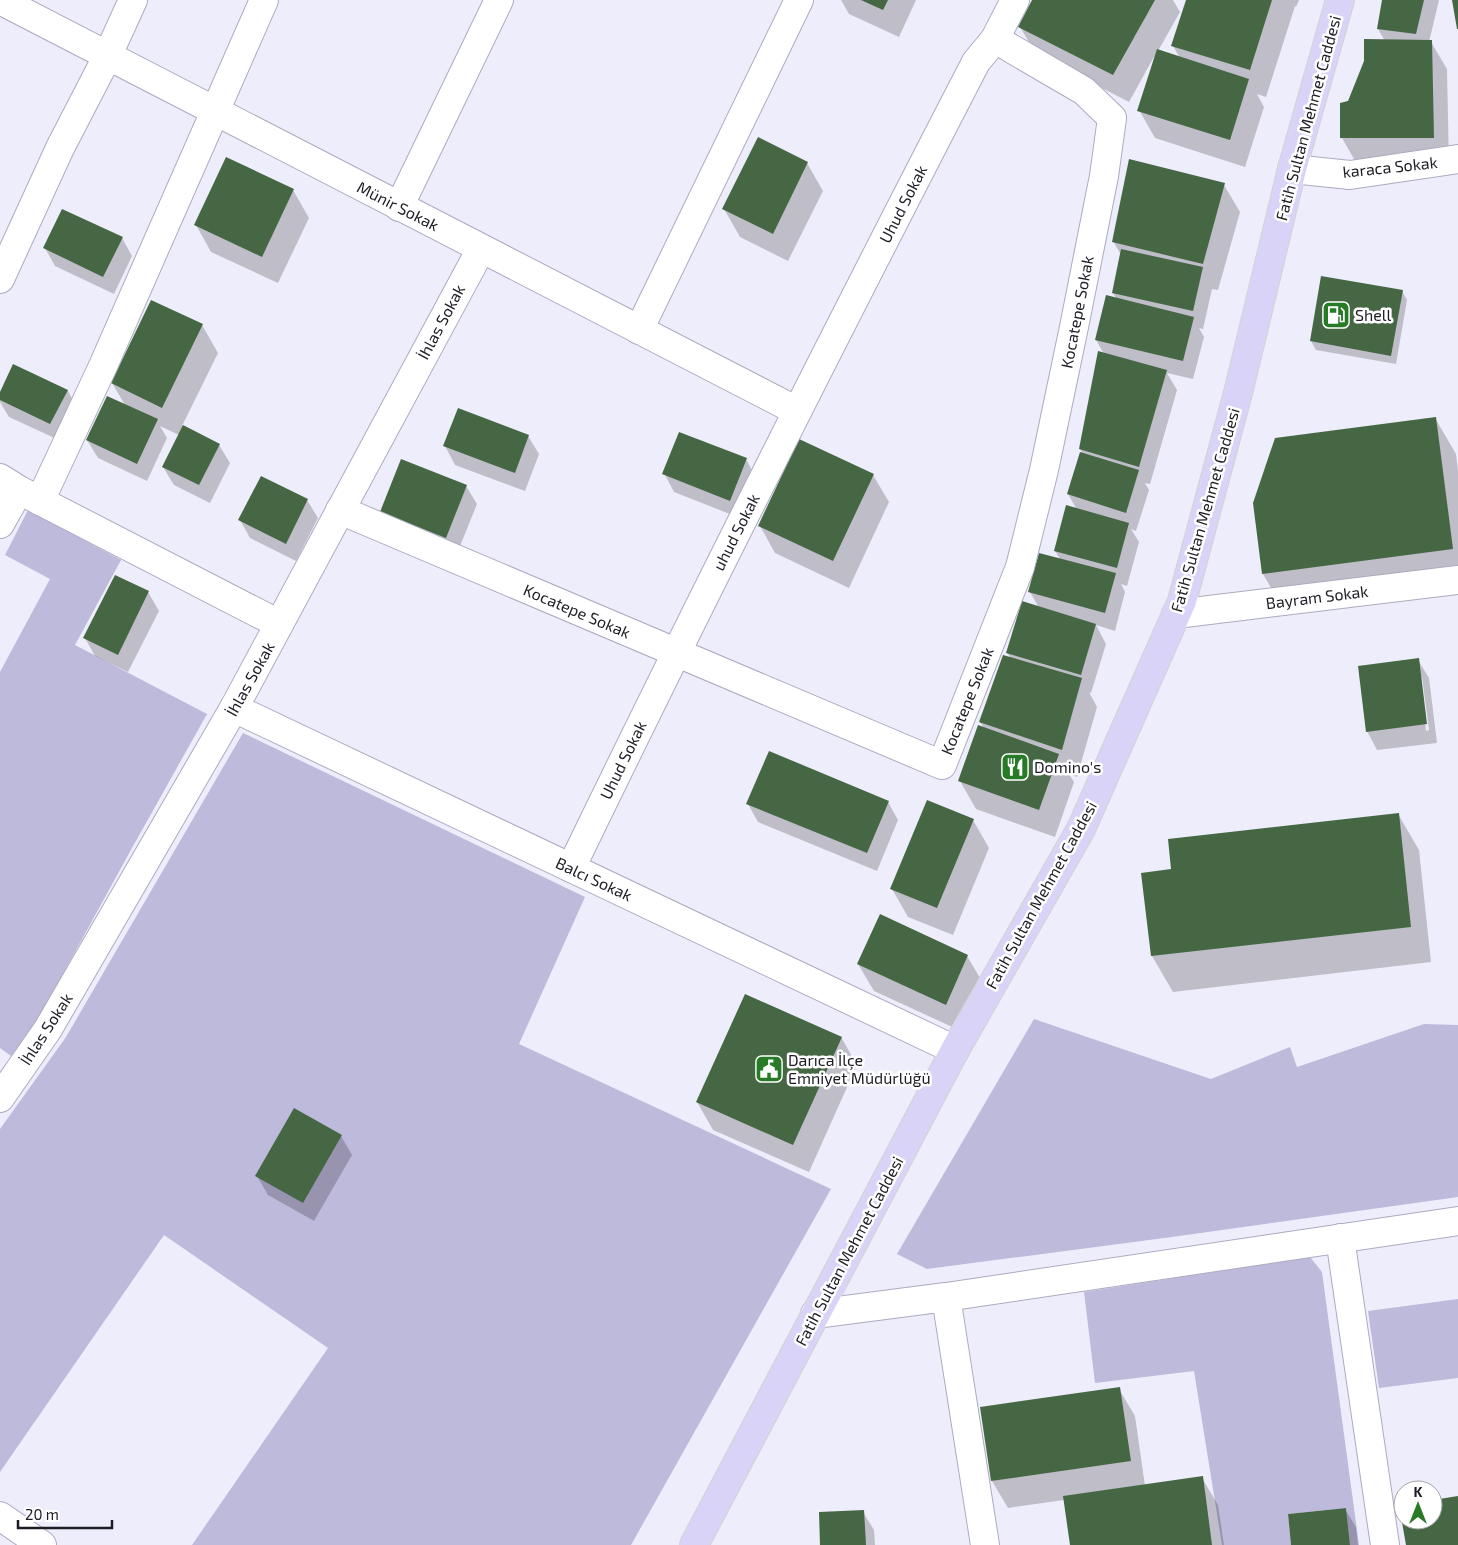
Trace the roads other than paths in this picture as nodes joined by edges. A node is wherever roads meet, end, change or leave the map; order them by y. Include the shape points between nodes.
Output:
1 (0, 0) edge
2 (133, 0) edge
3 (264, 0) edge
4 (499, 0) edge
5 (799, 0) edge
6 (1015, 0) edge
7 (1340, 0) edge
8 (995, 39) junction
9 (107, 57) junction
10 (214, 112) junction
11 (1458, 159) edge
12 (1292, 169) junction
13 (399, 207) junction
14 (481, 249) junction
15 (0, 279) edge
16 (639, 330) junction
17 (797, 411) junction
18 (20, 490) edge
19 (340, 510) junction
20 (0, 524) edge
21 (1458, 580) edge
22 (1176, 614) junction
23 (279, 624) junction
24 (676, 652) junction
25 (234, 708) junction
26 (571, 868) junction
27 (955, 1050) junction
28 (0, 1098) edge
29 (1458, 1221) edge
30 (1340, 1238) junction
31 (946, 1297) junction
32 (816, 1314) junction
33 (0, 1516) edge
34 (42, 1545) edge
35 (694, 1545) edge
36 (985, 1545) edge
37 (1385, 1545) edge

1 - 9 street, Münir Sokak
2 - 9 street
3 - 10 street
4 - 13 street
5 - 16 street
6 - 8 street, Uhud Sokak
7 - 12 main road, Fatih Sultan Mehmet Caddesi
8 - 17 street, Uhud Sokak via 976,62
8 - 24 street, Kocatepe Sokak via 1084,91 1112,118 1076,318 1020,567 942,765
9 - 10 street, Münir Sokak
9 - 15 street via 60,148
10 - 13 street, Münir Sokak
10 - 18 street via 103,366
11 - 12 street, karaca Sokak via 1350,174
12 - 22 main road, Fatih Sultan Mehmet Caddesi via 1238,393
13 - 14 street, Münir Sokak
14 - 16 street, Münir Sokak
14 - 19 street, İhlas Sokak
16 - 17 street, Münir Sokak
17 - 24 street, uhud Sokak
18 - 20 street
18 - 23 street
19 - 23 street, İhlas Sokak
19 - 24 street, Kocatepe Sokak
21 - 22 street, Bayram Sokak
22 - 27 main road, Fatih Sultan Mehmet Caddesi via 1081,829
23 - 25 street, İhlas Sokak
24 - 26 street, Uhud Sokak
25 - 26 street, Balcı Sokak
25 - 28 street, İhlas Sokak via 48,1029
26 - 27 street, Balcı Sokak
27 - 32 main road, Fatih Sultan Mehmet Caddesi
29 - 30 street
30 - 31 street
30 - 37 street
31 - 32 street
31 - 36 street
32 - 35 main road, Fatih Sultan Mehmet Caddesi
33 - 34 street

